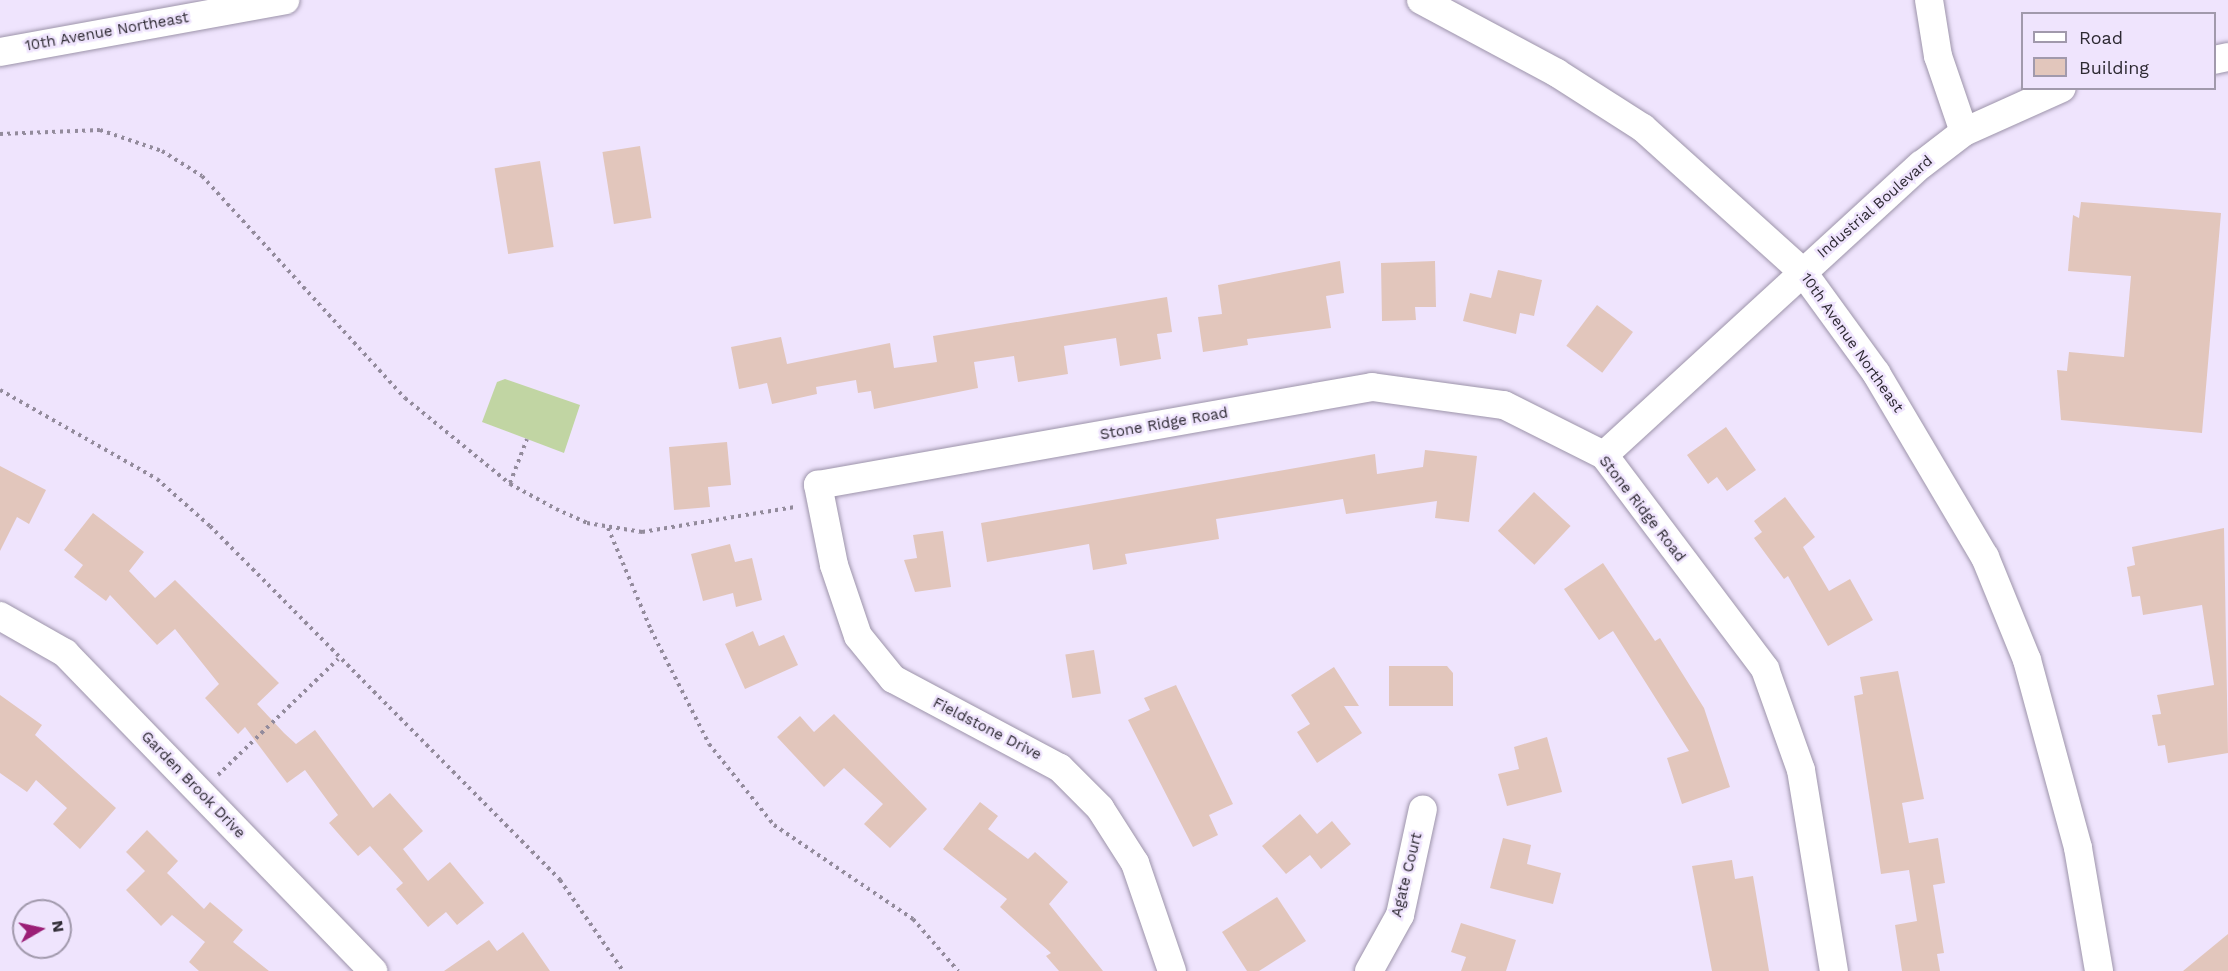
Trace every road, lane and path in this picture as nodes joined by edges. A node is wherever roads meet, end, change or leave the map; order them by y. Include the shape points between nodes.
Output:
1 (285, 0) edge
2 (1421, 0) edge
3 (1929, 0) edge
4 (1451, 6) edge
5 (198, 8) edge
6 (0, 52) edge
7 (2058, 90) edge
8 (1964, 132) junction
9 (0, 134) edge
10 (1802, 271) junction
11 (0, 390) edge
12 (527, 439) dead end
13 (1604, 455) junction
14 (510, 484) junction
15 (818, 485) joint
16 (777, 510) dead end
17 (608, 528) junction
18 (0, 616) edge
19 (338, 659) junction
20 (200, 792) junction
21 (1423, 809) dead end
22 (373, 971) edge
23 (623, 971) edge
24 (958, 971) edge
25 (1172, 971) edge
26 (1369, 971) edge
27 (1834, 971) edge
28 (2098, 971) edge

1 - 5 street, 10th Avenue Northeast
2 - 4 street, 10th Avenue Northeast
3 - 8 street via 1938,56
4 - 10 street, 10th Avenue Northeast via 1643,128
5 - 6 street, 10th Avenue Northeast
7 - 8 street, Industrial Boulevard
8 - 10 street, Industrial Boulevard
9 - 14 path via 100,130 162,151 202,176 405,398
10 - 13 street, Industrial Boulevard
10 - 28 street, 10th Avenue Northeast via 1876,373 1984,558 2027,660 2078,848
11 - 19 path via 158,479
12 - 14 path
13 - 15 street, Stone Ridge Road via 1504,405 1372,387
13 - 27 street, Stone Ridge Road via 1765,669 1801,770
14 - 17 path via 556,509
15 - 25 street, Fieldstone Drive via 834,565 858,636 893,679 1060,768 1100,808 1135,863
16 - 17 path via 679,529
17 - 24 path via 651,630 709,744 774,825 913,919
18 - 20 street, Garden Brook Drive via 65,653
19 - 20 path
19 - 23 path via 560,880
20 - 22 street, Garden Brook Drive
21 - 26 street, Agate Court via 1400,915

